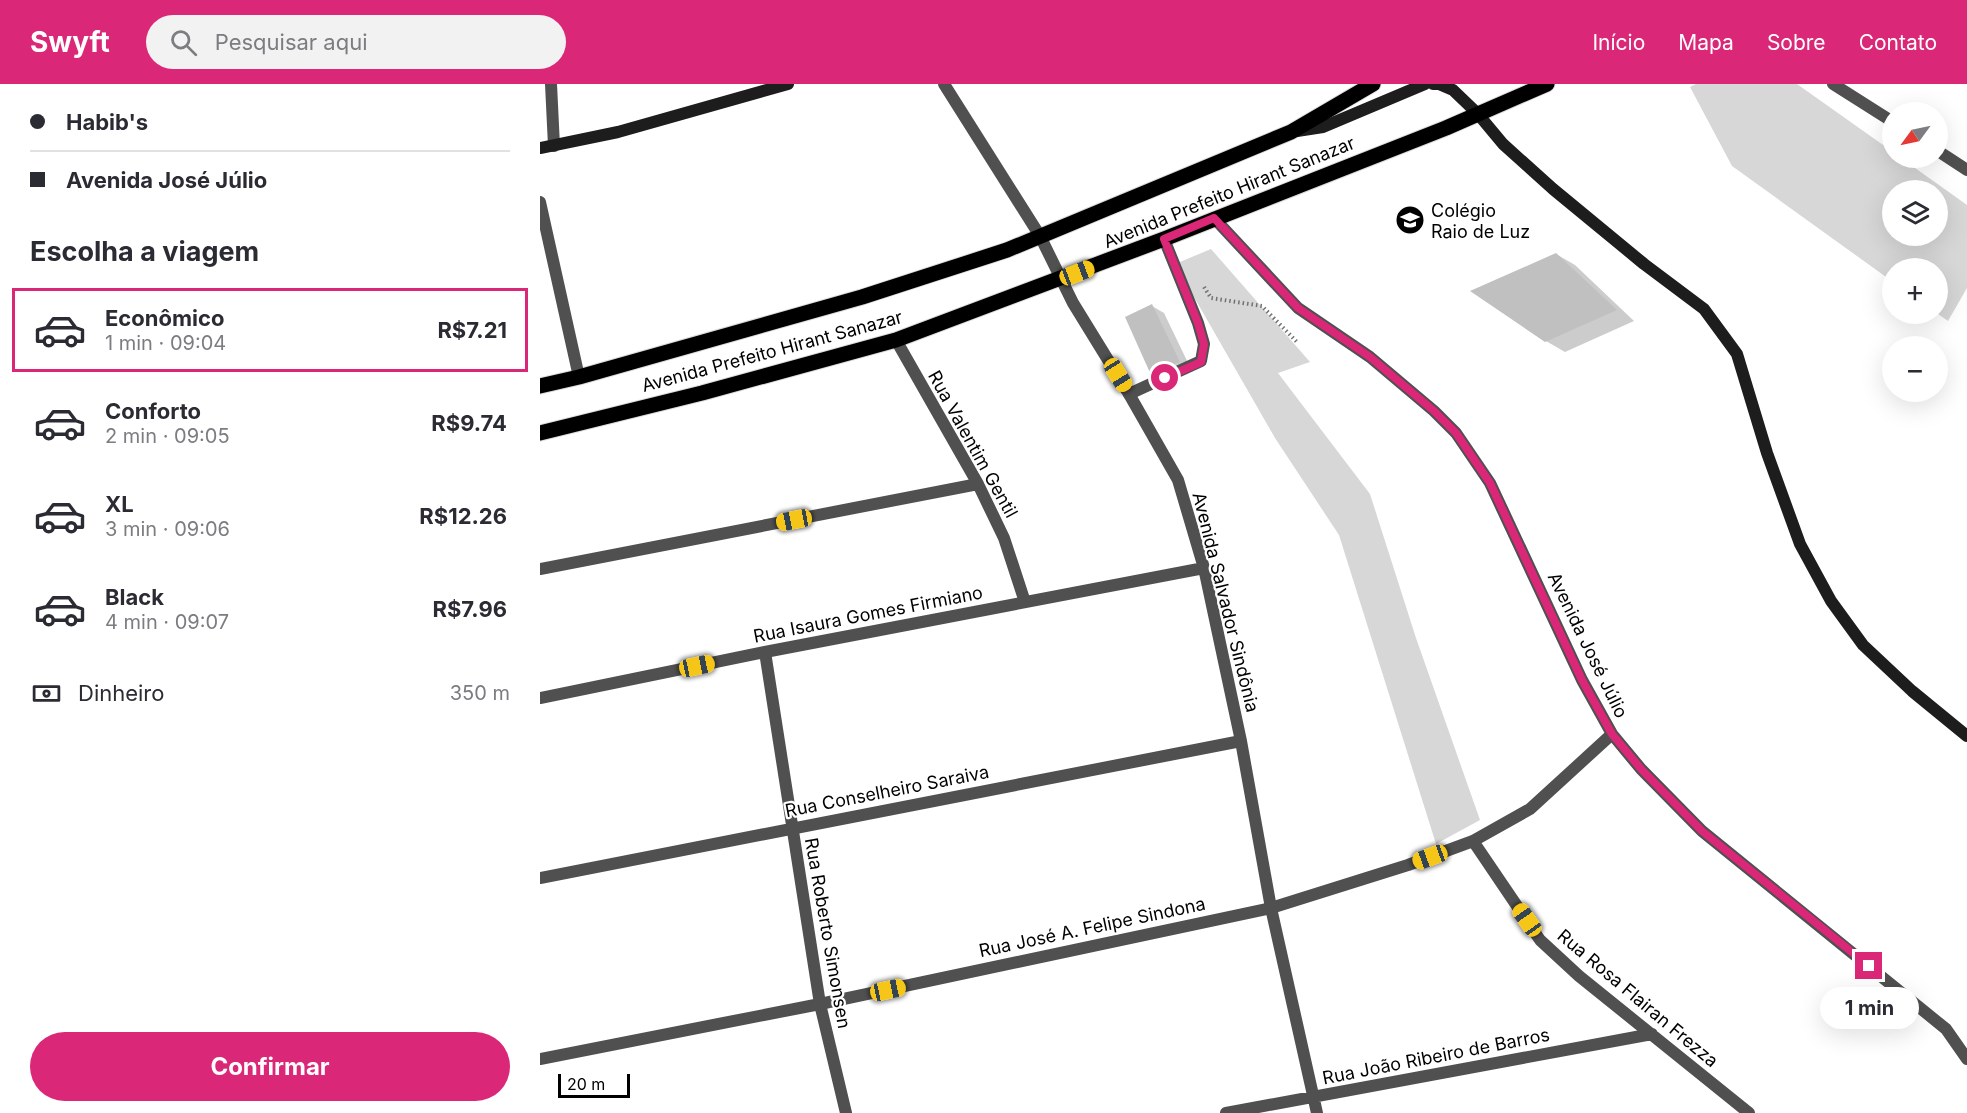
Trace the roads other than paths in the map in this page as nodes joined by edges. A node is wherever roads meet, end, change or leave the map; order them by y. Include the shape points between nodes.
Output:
1 (551, 84) edge
2 (788, 84) edge
3 (944, 84) edge
4 (1373, 84) edge
5 (1425, 84) edge
6 (1433, 84) edge
7 (1546, 84) edge
8 (1833, 84) edge
9 (1478, 114) junction
10 (1882, 115) edge
11 (1291, 132) junction
12 (554, 146) junction
13 (540, 148) edge
14 (1948, 158) edge
15 (1967, 170) edge
16 (540, 202) edge
17 (1214, 218) junction
18 (1040, 236) junction
19 (1164, 239) junction
20 (1060, 279) junction
21 (896, 340) junction
22 (579, 377) junction
23 (540, 386) edge
24 (1130, 394) junction
25 (540, 433) edge
26 (978, 484) junction
27 (1203, 568) junction
28 (540, 569) edge
29 (1025, 602) junction
30 (765, 652) junction
31 (540, 698) edge
32 (1612, 734) junction
33 (1967, 736) edge
34 (1241, 741) junction
35 (792, 828) junction
36 (1473, 841) junction
37 (540, 878) edge
38 (1270, 908) junction
39 (820, 1004) junction
40 (1652, 1034) junction
41 (540, 1059) edge
42 (1967, 1059) edge
43 (1313, 1097) junction
44 (846, 1113) edge
45 (1226, 1113) edge
46 (1317, 1113) edge
47 (1749, 1113) edge

1 - 12 street
2 - 12 main road
3 - 18 street, Avenida Salvador Sindônia
4 - 11 main road, Avenida Prefeito Hirant Sanazar
5 - 11 main road via 1323,127
6 - 9 main road via 1453,90
7 - 9 main road, Avenida Prefeito Hirant Sanazar
8 - 10 street
9 - 17 main road, Avenida Prefeito Hirant Sanazar
9 - 33 main road via 1503,144 1553,189 1704,309 1737,354 1800,544 1831,601 1863,645
11 - 18 main road, Avenida Prefeito Hirant Sanazar
12 - 13 main road
14 - 15 street
16 - 22 street
17 - 19 main road, Avenida Prefeito Hirant Sanazar
17 - 32 street, Avenida José Júlio via 1298,308 1370,357 1456,433 1490,483 1582,680
18 - 20 street, Avenida Salvador Sindônia
18 - 22 main road, Avenida Prefeito Hirant Sanazar via 862,297
19 - 20 main road, Avenida Prefeito Hirant Sanazar
19 - 24 street via 1198,323 1204,344 1201,362
20 - 21 main road, Avenida Prefeito Hirant Sanazar
20 - 24 street, Avenida Salvador Sindônia
21 - 25 main road, Avenida Prefeito Hirant Sanazar
21 - 26 street, Rua Valentim Gentil
22 - 23 main road, Avenida Prefeito Hirant Sanazar
24 - 27 street, Avenida Salvador Sindônia via 1178,480
26 - 28 street
26 - 29 street, Rua Valentim Gentil via 1004,538
27 - 29 street, Rua Isaura Gomes Firmiano
27 - 34 street, Avenida Salvador Sindônia
29 - 30 street, Rua Isaura Gomes Firmiano
30 - 31 street, Rua Isaura Gomes Firmiano
30 - 35 street, Rua Roberto Simonsen
32 - 36 street, Rua José A. Felipe Sindona via 1530,809
32 - 42 street, Avenida José Júlio via 1702,831 1946,1029
34 - 35 street, Rua Conselheiro Saraiva
34 - 38 street, Avenida Salvador Sindônia
35 - 37 street, Rua Conselheiro Saraiva
35 - 39 street, Rua Roberto Simonsen
36 - 38 street, Rua José A. Felipe Sindona
36 - 40 street, Rua Rosa Flairan Frezza via 1540,940
38 - 39 street, Rua José A. Felipe Sindona
38 - 43 street, Avenida Salvador Sindônia
39 - 41 street, Rua José A. Felipe Sindona
39 - 44 street, Rua Roberto Simonsen
40 - 43 street, Rua João Ribeiro de Barros
40 - 47 street, Rua Rosa Flairan Frezza
43 - 45 street, Rua João Ribeiro de Barros
43 - 46 street, Avenida Salvador Sindônia

